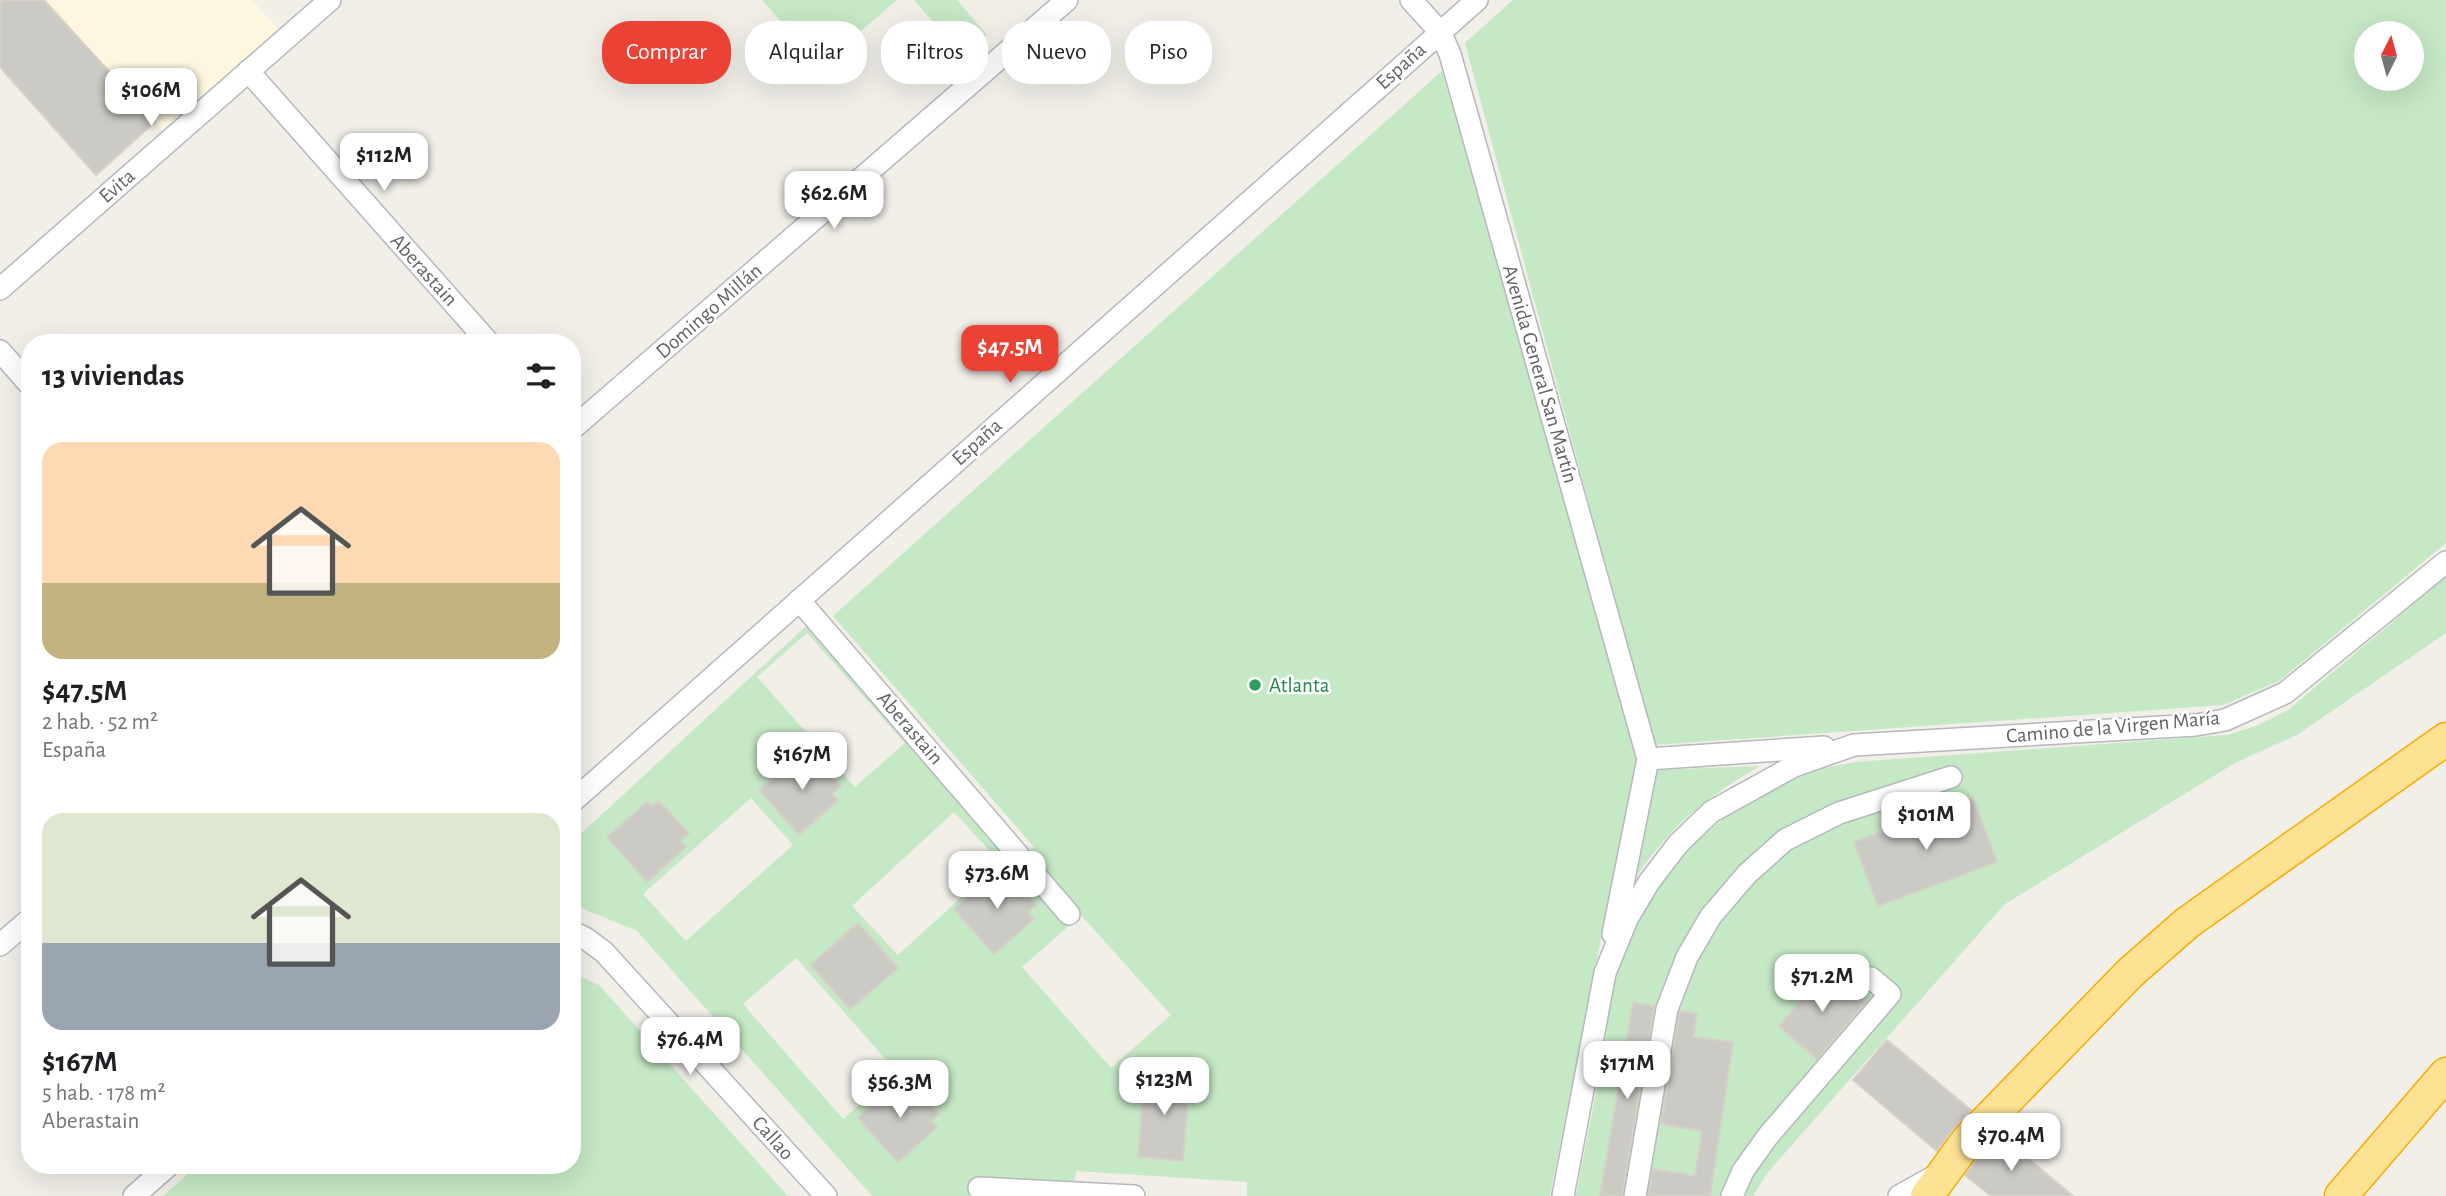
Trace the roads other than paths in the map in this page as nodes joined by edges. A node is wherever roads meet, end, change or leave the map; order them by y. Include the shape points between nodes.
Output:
1 (330, 0) edge
2 (1067, 0) edge
3 (1411, 0) edge
4 (1477, 0) edge
5 (1440, 32) junction
6 (248, 71) junction
7 (0, 289) edge
8 (481, 334) edge
9 (0, 351) edge
10 (21, 375) edge
11 (581, 421) edge
12 (2446, 562) edge
13 (799, 600) junction
14 (2446, 739) edge
15 (1854, 745) junction
16 (1648, 759) junction
17 (1951, 776) dead end
18 (581, 794) edge
19 (1069, 914) dead end
20 (21, 927) edge
21 (581, 936) edge
22 (0, 945) edge
23 (1605, 973) junction
24 (1871, 978) dead end
25 (2446, 1074) edge
26 (1945, 1170) junction
27 (159, 1174) edge
28 (979, 1188) dead end
29 (134, 1196) edge
30 (826, 1196) edge
31 (1134, 1196) edge
32 (1563, 1196) edge
33 (1635, 1196) edge
34 (1732, 1196) edge
35 (1899, 1196) edge
36 (1927, 1196) edge
37 (2341, 1196) edge

1 - 6 street, Evita
2 - 11 street, Domingo Millán
3 - 5 street, Avenida General San Martín
4 - 5 street, España
5 - 13 street, España
5 - 16 street, Avenida General San Martín via 1450,54
6 - 7 street, Evita
6 - 8 street, Aberastain
9 - 10 street
12 - 15 street, Camino de la Virgen María via 2285,693 2225,720
13 - 18 street, España
13 - 19 street, Aberastain
14 - 26 highway via 2187,923 2130,973
15 - 16 street, Camino de la Virgen María
15 - 23 street, Camino de la Virgen María via 1794,766 1711,812 1649,882 1627,919
16 - 23 street, Camino de la Virgen María
17 - 33 street via 1839,813 1785,840 1747,874 1711,916 1687,957 1667,1009
20 - 22 street
21 - 30 street, Callao via 604,952
23 - 32 street, Camino de la Virgen María
24 - 34 street via 1890,994 1768,1136
25 - 37 highway
26 - 35 street
26 - 36 highway
27 - 29 street
28 - 31 street

